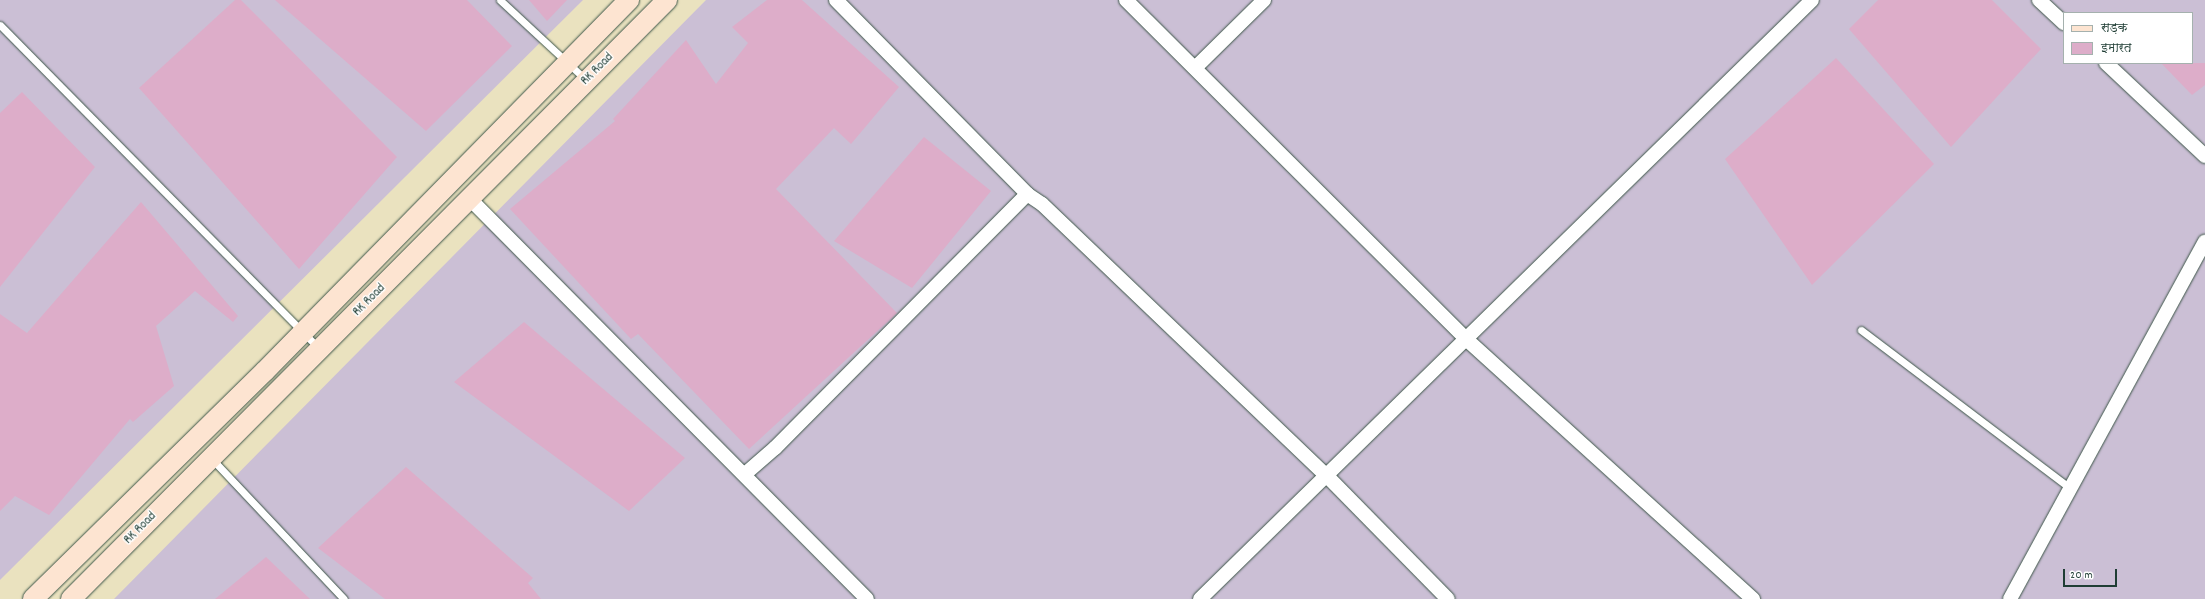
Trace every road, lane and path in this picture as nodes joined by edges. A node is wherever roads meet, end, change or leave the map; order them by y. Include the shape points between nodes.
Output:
1 (500, 0) edge
2 (629, 0) edge
3 (667, 0) edge
4 (836, 0) edge
5 (1126, 0) edge
6 (1264, 0) edge
7 (1812, 0) edge
8 (2039, 0) edge
9 (2063, 22) edge
10 (0, 25) edge
11 (565, 62) junction
12 (2107, 64) edge
13 (1195, 68) junction
14 (587, 81) junction
15 (2205, 156) edge
16 (1027, 194) junction
17 (471, 200) junction
18 (2205, 242) edge
19 (1861, 330) dead end
20 (303, 332) junction
21 (1466, 338) junction
22 (321, 350) junction
23 (212, 459) junction
24 (745, 474) junction
25 (1325, 474) junction
26 (2070, 488) junction
27 (33, 599) edge
28 (71, 599) edge
29 (344, 599) edge
30 (867, 599) edge
31 (1200, 599) edge
32 (1448, 599) edge
33 (1753, 599) edge
34 (2010, 599) edge

1 - 11 lane
2 - 11 street, RK Road
3 - 14 street, RK Road
4 - 16 street
5 - 13 street
6 - 13 street
7 - 21 street
8 - 9 street
10 - 20 lane
11 - 14 lane
11 - 20 street, RK Road
12 - 15 street
13 - 21 street
14 - 17 street, RK Road
16 - 24 street via 775,448
16 - 25 street via 1042,204
17 - 22 street, RK Road
17 - 24 street
18 - 26 street
19 - 26 lane
20 - 22 lane
20 - 27 street, RK Road
21 - 25 street
21 - 33 street
22 - 23 street, RK Road
23 - 28 street, RK Road
23 - 29 lane
24 - 30 street
25 - 31 street
25 - 32 street
26 - 34 street

